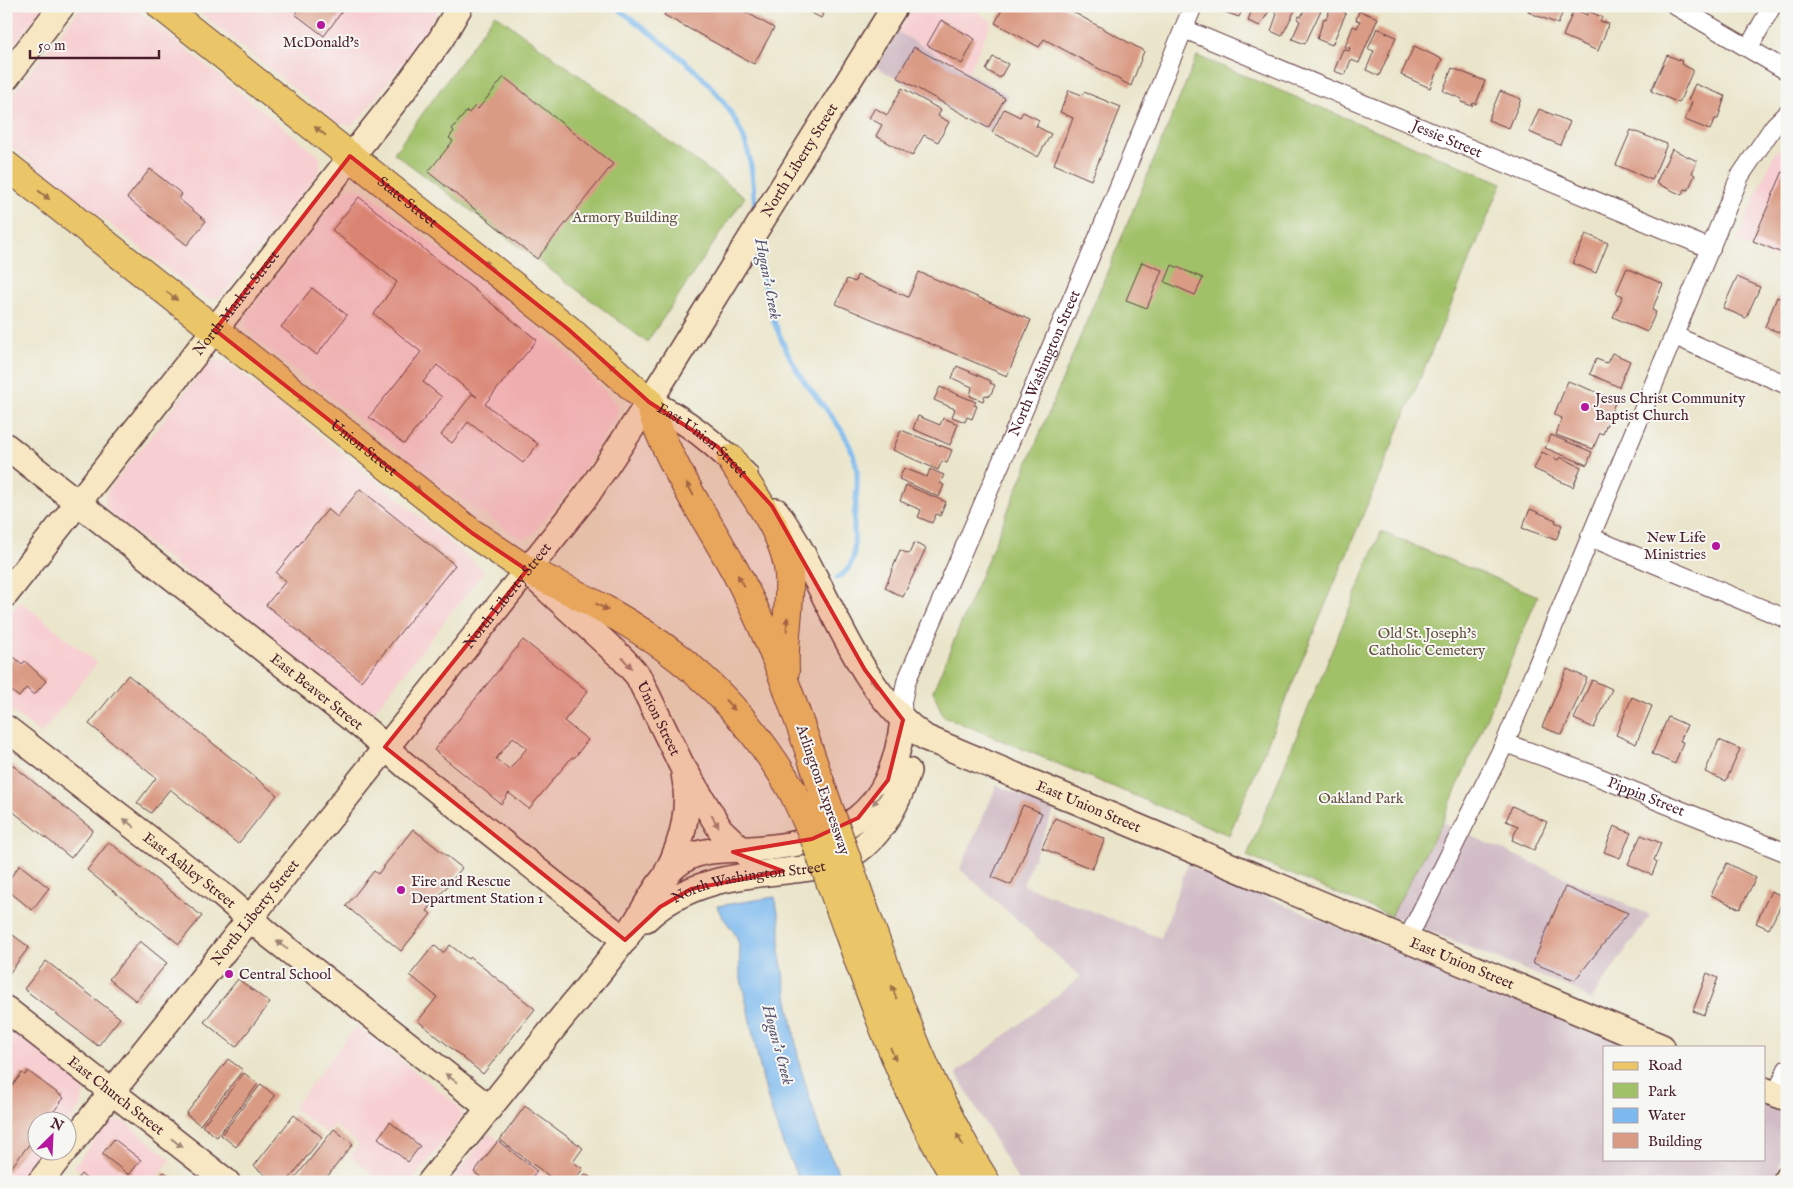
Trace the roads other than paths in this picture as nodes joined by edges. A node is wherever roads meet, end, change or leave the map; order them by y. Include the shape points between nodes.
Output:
1 (62, 6) edge
2 (161, 6) edge
3 (460, 6) edge
4 (894, 6) edge
5 (1194, 6) edge
6 (1676, 6) edge
7 (1772, 6) edge
8 (1184, 28) junction
9 (1749, 47) junction
10 (1787, 71) edge
11 (6, 78) edge
12 (1787, 113) edge
13 (350, 156) junction
14 (6, 165) edge
15 (1711, 249) junction
16 (215, 330) junction
17 (1675, 336) junction
18 (1787, 385) edge
19 (649, 402) junction
20 (6, 446) edge
21 (731, 460) junction
22 (78, 504) junction
23 (1590, 537) junction
24 (527, 570) junction
25 (6, 594) edge
26 (1787, 619) edge
27 (788, 690) junction
28 (903, 720) junction
29 (6, 728) edge
30 (1505, 744) junction
31 (385, 747) junction
32 (681, 764) junction
33 (739, 849) junction
34 (1787, 853) edge
35 (783, 871) junction
36 (663, 880) junction
37 (851, 906) junction
38 (250, 919) junction
39 (625, 940) junction
40 (1407, 940) junction
41 (6, 1009) edge
42 (1660, 1046) edge
43 (1787, 1069) edge
44 (112, 1091) junction
45 (1776, 1094) edge
46 (489, 1108) junction
47 (78, 1134) edge
48 (57, 1160) edge
49 (1787, 1178) edge
50 (40, 1182) edge
51 (227, 1182) edge
52 (430, 1182) edge
53 (958, 1182) edge
54 (986, 1182) edge
55 (1785, 1182) edge

1 - 11 street
13 -> 2 main road, State Street
3 - 13 street, North Market Street via 407,86
4 - 19 street, North Liberty Street
5 - 8 street, North Washington Street
6 - 9 street
7 - 9 street
8 - 15 street, Jessie Street
8 - 28 street, North Washington Street via 1090,257 909,675 903,696
9 - 10 street
12 - 15 street via 1774,126 1740,176
13 - 16 street, North Market Street
19 -> 13 main road, State Street via 568,329
14 -> 16 main road, Union Street
15 - 17 street
16 - 22 street, North Market Street
16 -> 24 main road, Union Street via 472,533
17 - 18 street
17 - 23 street
19 - 21 street, East Union Street via 693,427
19 - 24 street, North Liberty Street via 587,495
27 -> 19 main road, Arlington Expressway via 751,601 667,448
20 - 22 street, East Beaver Street
27 -> 21 main road via 785,664 787,562 772,524
28 -> 21 street, East Union Street via 865,670 779,516
22 - 25 street, North Market Street
22 - 31 street, East Beaver Street
23 - 26 street
23 - 30 street
24 - 31 street, North Liberty Street
24 -> 32 street, Union Street via 633,670
24 -> 37 main road, Arlington Expressway, bridge via 617,615 676,654 743,719 793,792
27 - 37 main road, Arlington Expressway, bridge via 820,782
28 -> 33 street, North Washington Street via 898,752 888,780 874,803 858,818 812,839
28 - 35 street, North Washington Street via 910,743 910,765 884,826 866,844 837,862
28 - 40 street, East Union Street via 926,738 944,746
38 -> 29 street, East Ashley Street
30 - 34 street, Pippin Street via 1592,774
30 - 40 street
31 - 38 street, North Liberty Street
31 - 39 street, East Beaver Street
32 -> 33 street, Union Street via 720,828
32 - 36 street, Union Street via 686,790 685,823 680,845
33 - 35 street, Union Street via 762,864
33 - 36 street, North Washington Street via 708,852 685,859
35 - 39 street, North Washington Street via 717,881 691,889 660,907
36 - 39 street, North Washington Street
37 -> 53 main road, Arlington Expressway via 894,1058 920,1116
54 -> 37 main road, Arlington Expressway via 944,1110
38 - 44 street, North Liberty Street
46 -> 38 street, East Ashley Street
39 - 46 street, North Washington Street
40 - 42 street, East Union Street
41 - 44 street, East Church Street
43 - 45 street
44 - 47 street, North Liberty Street
44 -> 51 street, East Church Street
46 - 52 street, North Washington Street
48 - 50 street
49 - 55 street

